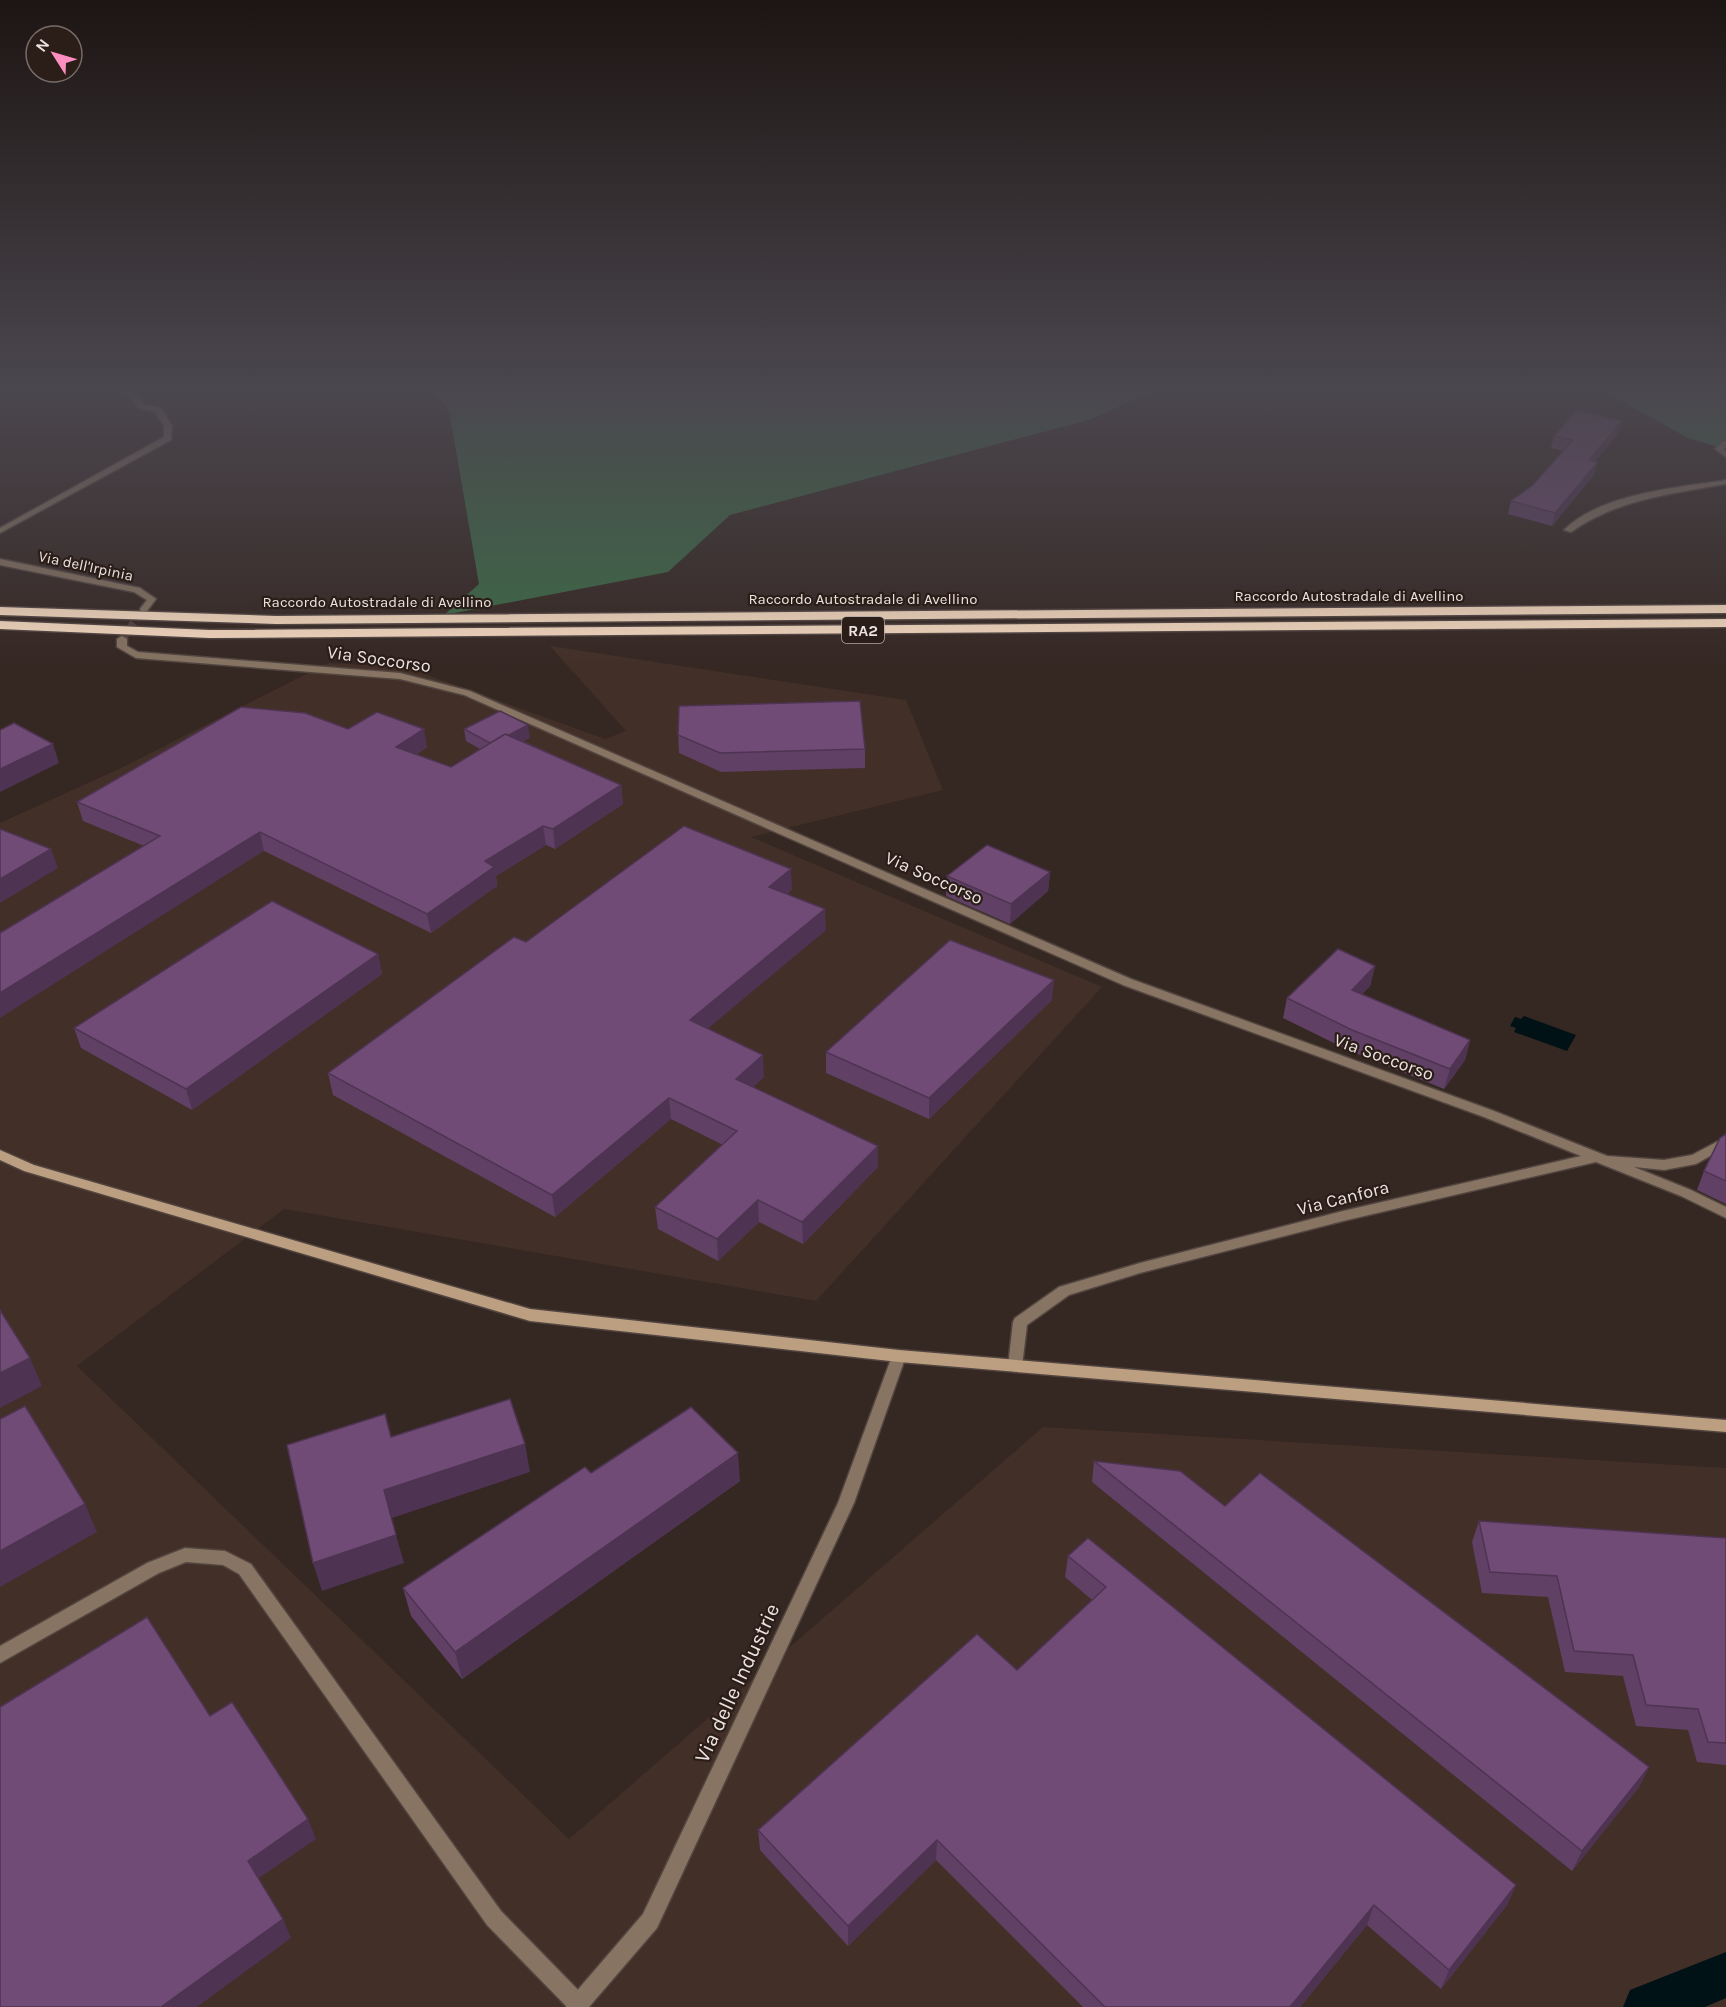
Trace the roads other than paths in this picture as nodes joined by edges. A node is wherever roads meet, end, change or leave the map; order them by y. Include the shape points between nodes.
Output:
1 (84, 485) edge
2 (1713, 485) edge
3 (1568, 530) dead end
4 (0, 531) edge
5 (0, 562) edge
6 (144, 609) dead end
7 (1726, 609) edge
8 (0, 611) edge
9 (1726, 624) edge
10 (0, 625) edge
11 (122, 639) dead end
12 (1726, 1141) edge
13 (0, 1155) edge
14 (1593, 1158) junction
15 (1726, 1213) edge
16 (899, 1356) junction
17 (1015, 1366) junction
18 (1726, 1426) edge
19 (0, 1655) edge
20 (578, 2006) edge

1 - 4 street
2 - 3 street via 1610,505
5 - 6 street, Via dell'Irpinia via 137,590 152,599
7 - 8 highway, Raccordo Autostradale di Avellino / RA2 via 276,620
9 - 10 highway, Raccordo Autostradale di Avellino / RA2 via 210,634
11 - 14 street, Via Soccorso via 122,647 136,655 400,676 467,693 1127,982 1489,1114
12 - 14 street, Via Canfora via 1696,1160 1664,1165
13 - 16 street via 29,1168 530,1315
14 - 15 street, Via Soccorso via 1686,1193
14 - 17 street, Via Canfora via 1343,1216 1064,1291 1020,1322
16 - 17 street
16 - 20 street, Via delle Industrie via 846,1503 650,1921
17 - 18 street
19 - 20 street via 153,1568 185,1555 225,1558 245,1569 494,1918

